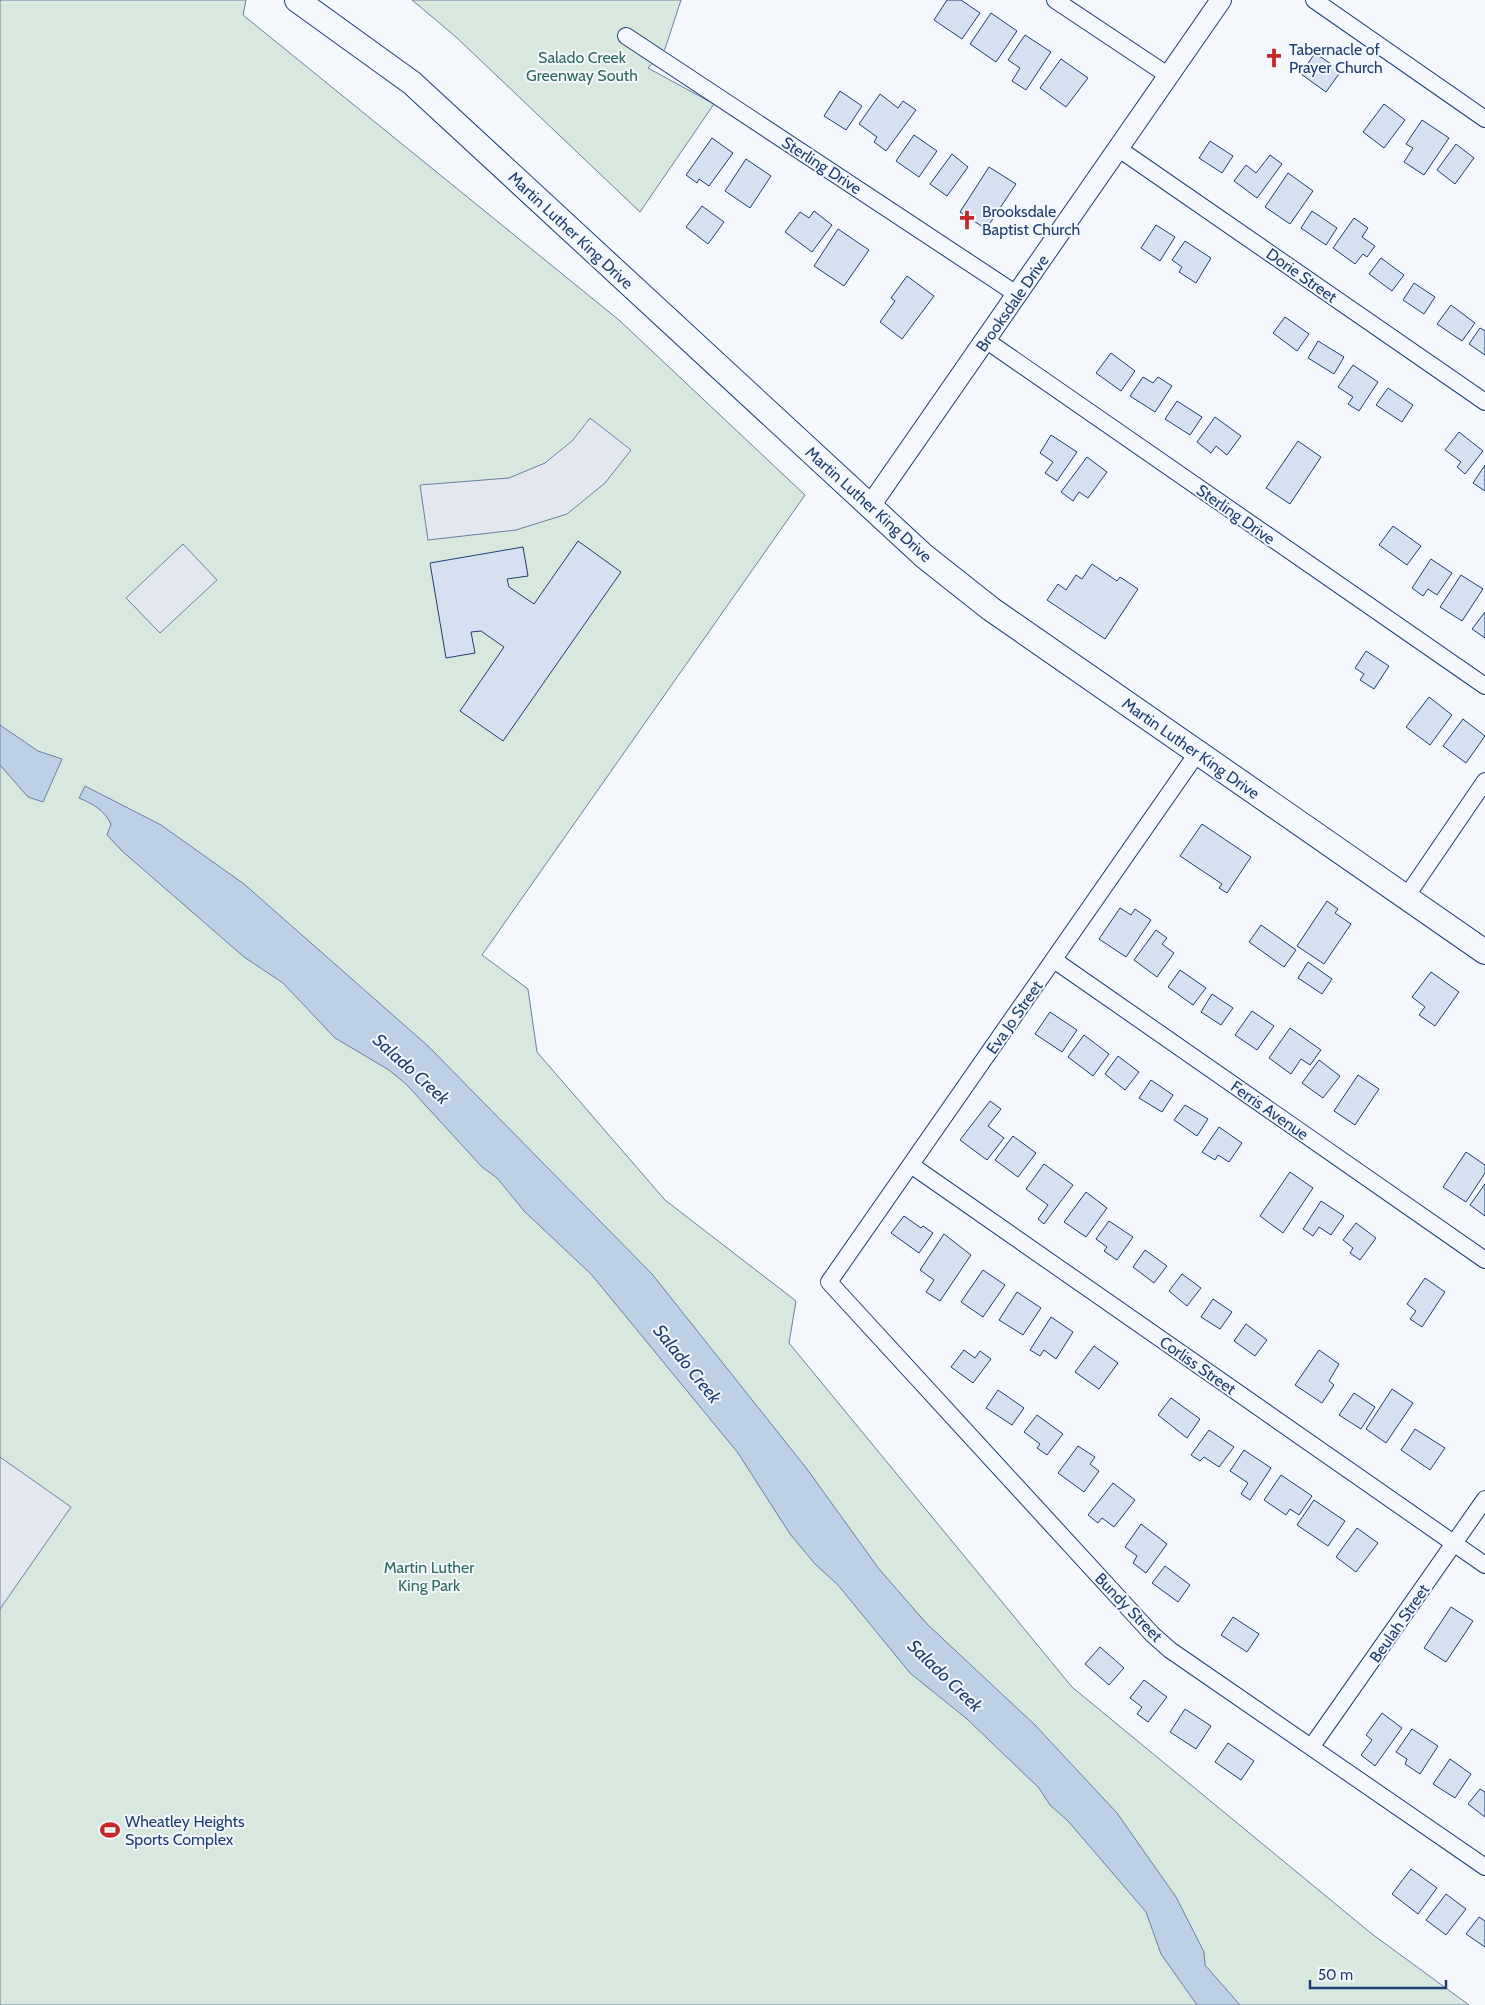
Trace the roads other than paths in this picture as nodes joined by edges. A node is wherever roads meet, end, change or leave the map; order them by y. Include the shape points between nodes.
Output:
1 (297, 0) edge
2 (1055, 0) edge
3 (1222, 0) edge
4 (1314, 0) edge
5 (626, 36) dead end
6 (1169, 76) junction
7 (1485, 119) edge
8 (1119, 149) junction
9 (1018, 294) junction
10 (987, 341) junction
11 (1485, 402) edge
12 (870, 506) junction
13 (1485, 686) edge
14 (1198, 752) junction
15 (1485, 781) edge
16 (1406, 897) junction
17 (1485, 952) edge
18 (1054, 960) junction
19 (911, 1165) junction
20 (1485, 1260) edge
21 (829, 1282) joint
22 (1485, 1499) edge
23 (1454, 1543) junction
24 (1485, 1565) edge
25 (1312, 1746) junction
26 (1485, 1868) edge

1 - 12 main road, Martin Luther King Drive via 412,83
2 - 6 street
3 - 6 street, Brooksdale Drive
4 - 7 street
5 - 9 street, Sterling Drive
6 - 8 street, Brooksdale Drive
8 - 9 street, Brooksdale Drive
8 - 11 street, Dorie Street
9 - 10 street, Brooksdale Drive
10 - 12 street, Brooksdale Drive
10 - 13 street, Sterling Drive
12 - 14 main road, Martin Luther King Drive via 924,556 991,609
14 - 16 main road, Martin Luther King Drive
14 - 18 street, Eva Jo Street
15 - 16 street
16 - 17 main road, Martin Luther King Drive
18 - 19 street, Eva Jo Street
18 - 20 street, Ferris Avenue
19 - 21 street, Eva Jo Street
19 - 23 street, Corliss Street
21 - 25 street, Bundy Street via 1152,1634 1170,1650
22 - 23 street, Beulah Street
23 - 24 street, Corliss Street
23 - 25 street, Beulah Street
25 - 26 street, Bundy Street

